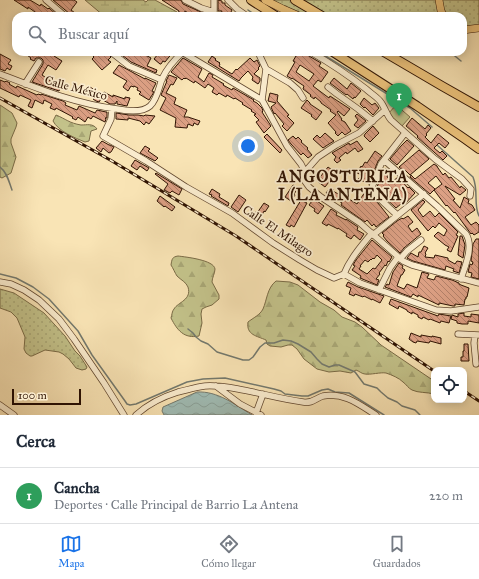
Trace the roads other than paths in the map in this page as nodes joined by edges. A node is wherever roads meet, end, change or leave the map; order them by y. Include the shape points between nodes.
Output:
1 (46, 0) edge
2 (185, 0) edge
3 (214, 0) edge
4 (228, 0) edge
5 (245, 0) edge
6 (251, 0) edge
7 (295, 0) edge
8 (439, 0) edge
9 (263, 3) edge
10 (60, 12) edge
11 (210, 12) edge
12 (214, 12) edge
13 (241, 12) edge
14 (272, 12) edge
15 (290, 12) edge
16 (314, 12) edge
17 (441, 12) edge
18 (479, 28) edge
19 (467, 29) edge
20 (115, 56) edge
21 (178, 56) edge
22 (189, 56) edge
23 (260, 56) edge
24 (318, 56) edge
25 (339, 56) edge
26 (391, 56) edge
27 (39, 62) dead end
28 (266, 69) junction
29 (0, 74) edge
30 (162, 80) junction
31 (25, 84) junction
32 (328, 87) dead end
33 (303, 98) dead end
34 (262, 100) junction
35 (479, 107) edge
36 (112, 109) junction
37 (385, 110) junction
38 (373, 121) junction
39 (405, 133) junction
40 (479, 149) edge
41 (384, 160) junction
42 (303, 174) junction
43 (424, 194) junction
44 (470, 196) dead end
45 (398, 215) junction
46 (373, 234) junction
47 (422, 240) dead end
48 (399, 258) junction
49 (344, 274) junction
50 (461, 279) junction
51 (0, 282) edge
52 (479, 283) edge
53 (379, 290) junction
54 (479, 307) edge
55 (458, 334) dead end
56 (477, 335) edge
57 (476, 364) dead end
58 (215, 386) junction
59 (263, 394) junction
60 (0, 404) edge
61 (258, 414) edge
62 (14, 415) edge
63 (124, 415) edge
64 (136, 415) edge
65 (376, 415) edge

1 - 10 street
2 - 11 street
3 - 12 street
4 - 13 street
5 - 9 highway
6 - 9 highway
7 - 16 highway
8 - 17 main road
9 - 14 highway
9 - 15 main road
18 - 19 main road
20 - 30 street via 129,66
21 - 30 street
22 - 34 street
23 - 28 street
24 - 37 street via 378,99
25 - 40 highway
26 - 35 highway
27 - 31 street
28 - 33 street via 290,83
28 - 34 street
29 - 31 street, Calle México
30 - 36 street, Calle México via 148,108 134,111
31 - 36 street, Calle México via 63,98
32 - 38 street
34 - 42 street via 287,146 301,164
36 - 49 street, Calle El Milagro via 104,136 232,213 273,243 317,270 334,278
37 - 38 street
37 - 39 street via 391,120
38 - 42 street via 359,133 323,153
39 - 41 street
39 - 44 street via 462,179 471,189
41 - 43 street
41 - 45 street via 372,187
42 - 46 street via 306,184 314,192
43 - 45 street
43 - 50 street via 463,229 468,237 469,247
45 - 46 street
46 - 48 street
46 - 49 street via 353,256
47 - 48 street
48 - 50 street via 412,265
48 - 53 street via 390,268
49 - 53 street, Calle El Milagro
50 - 52 street
51 - 63 street via 24,290 59,319
53 - 54 street, Calle El Milagro via 441,311
55 - 56 street
56 - 57 street via 474,343
58 - 59 street
58 - 61 street
58 - 64 street via 173,394 147,406
59 - 61 street
59 - 65 street via 305,403 321,396 337,396 354,401
60 - 62 street

